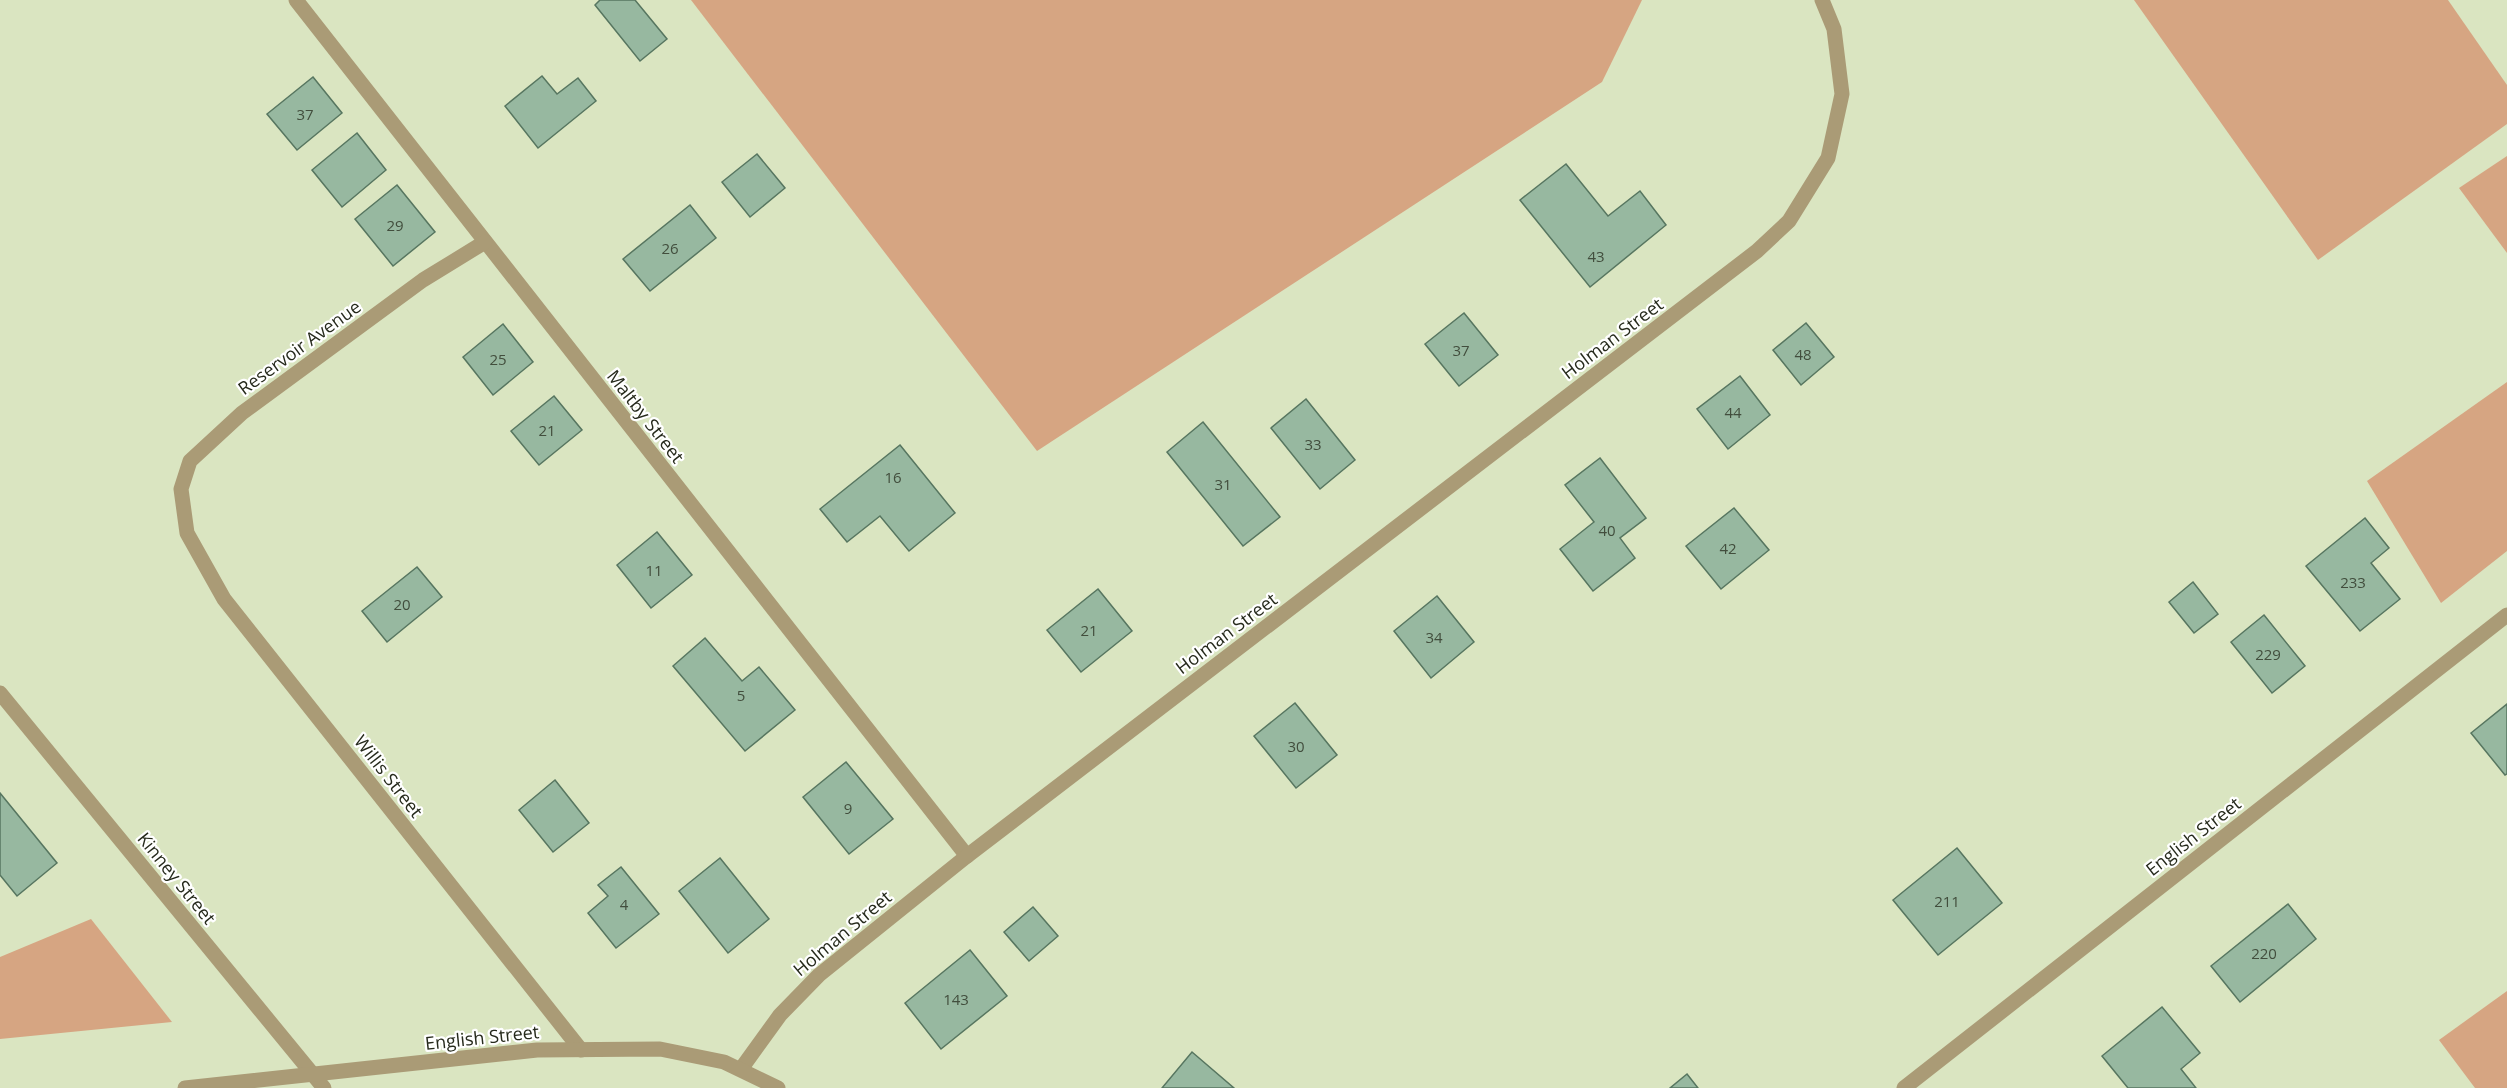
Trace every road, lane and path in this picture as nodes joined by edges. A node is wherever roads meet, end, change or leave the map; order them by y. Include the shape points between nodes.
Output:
1 (296, 0) edge
2 (1822, 0) edge
3 (485, 242) junction
4 (185, 516) joint
5 (2507, 615) edge
6 (0, 693) edge
7 (967, 855) junction
8 (581, 1050) junction
9 (741, 1069) junction
10 (312, 1074) junction
11 (185, 1088) edge
12 (324, 1088) edge
13 (778, 1088) edge
14 (1904, 1088) edge

1 - 3 street, Maltby Street
2 - 7 street, Holman Street via 1834,30 1842,94 1828,158 1789,221 1757,251
3 - 4 street, Reservoir Avenue via 423,280 242,413 190,461 181,489
3 - 7 street, Maltby Street
4 - 8 street, Willis Street via 187,533 224,599
5 - 14 street, English Street
6 - 10 street, Kinney Street
7 - 9 street, Holman Street via 819,975 780,1015
8 - 9 street, English Street via 660,1049
8 - 10 street, English Street via 537,1050
9 - 13 street, English Street
10 - 11 street, English Street
10 - 12 street, Kinney Street

